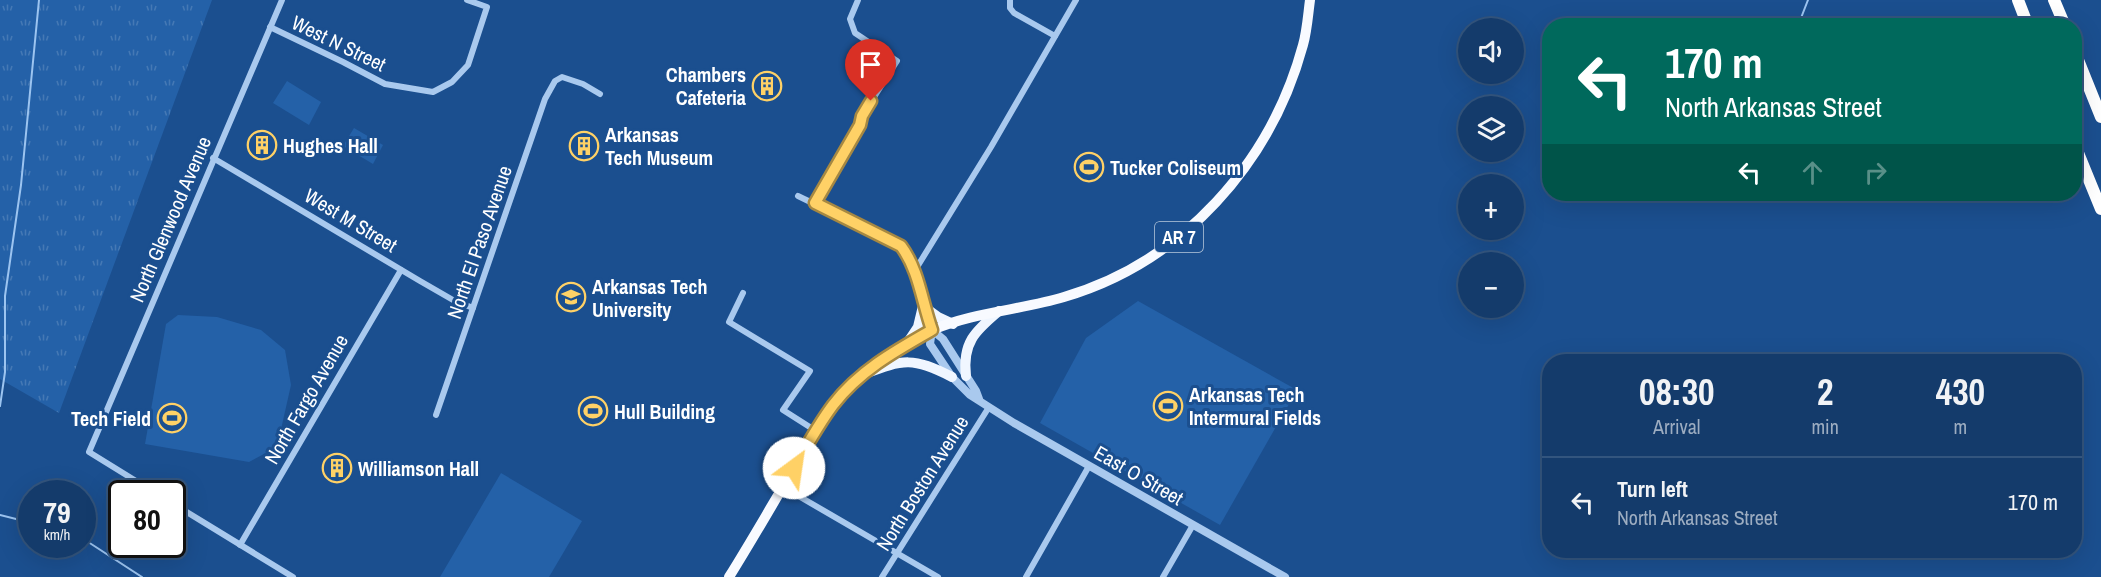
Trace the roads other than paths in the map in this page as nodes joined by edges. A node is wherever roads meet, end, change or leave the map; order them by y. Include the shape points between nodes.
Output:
1 (282, 0) edge
2 (467, 0) edge
3 (858, 0) edge
4 (1010, 0) edge
5 (1076, 0) edge
6 (1310, 0) edge
7 (2018, 0) edge
8 (2054, 0) edge
9 (2025, 18) edge
10 (2062, 18) edge
11 (270, 27) junction
12 (1055, 36) junction
13 (2082, 70) edge
14 (600, 94) dead end
15 (2101, 117) edge
16 (213, 158) junction
17 (2082, 163) edge
18 (798, 196) dead end
19 (815, 203) junction
20 (2101, 209) edge
21 (401, 270) junction
22 (914, 272) junction
23 (743, 293) dead end
24 (923, 306) junction
25 (473, 308) junction
26 (999, 311) junction
27 (953, 324) junction
28 (932, 330) junction
29 (908, 343) junction
30 (861, 376) junction
31 (966, 376) junction
32 (952, 377) junction
33 (979, 399) junction
34 (989, 407) junction
35 (436, 415) dead end
36 (816, 431) junction
37 (1089, 466) junction
38 (134, 480) edge
39 (783, 487) junction
40 (186, 512) edge
41 (1193, 525) junction
42 (240, 545) junction
43 (897, 553) junction
44 (293, 577) edge
45 (729, 577) edge
46 (882, 577) edge
47 (938, 577) edge
48 (1026, 577) edge
49 (1163, 577) edge
50 (1285, 577) edge

1 - 11 street, North Glenwood Avenue
2 - 11 street, West N Street via 487,7 468,65 452,82 433,92 385,84
3 - 19 street via 850,19 855,33 897,61
4 - 12 street via 1014,14
5 - 12 street
6 - 26 highway, AR 7 via 1303,43 1288,90 1267,134 1240,176 1210,210 1142,263 1095,287
7 - 9 highway
8 - 10 highway
11 - 16 street, North Glenwood Avenue
12 - 22 street
13 - 15 highway
14 - 25 street, North El Paso Avenue via 562,77 555,81 545,99
16 - 21 street, West M Street
16 - 38 street, North Glenwood Avenue via 89,452
17 - 20 highway
18 - 19 street
19 - 22 street via 901,246
21 - 25 street, West M Street
21 - 42 street, North Fargo Avenue
22 - 24 street
23 - 36 street via 729,322 810,371 783,410
24 - 27 main road
24 - 28 street
24 - 29 main road via 918,327
25 - 35 street, North El Paso Avenue
26 - 27 highway, AR 7
26 - 31 main road via 971,339 965,355
27 - 28 highway, AR 7
28 - 29 highway, AR 7
28 - 31 street, East O Street via 943,339
28 - 32 street, East O Street via 930,344
29 - 30 highway, AR 7
30 - 32 main road via 889,364 915,362
30 - 36 highway, AR 7 via 833,404
31 - 33 street, East O Street
32 - 33 street, East O Street
33 - 34 street, East O Street
34 - 37 street, East O Street
34 - 43 street, North Boston Avenue
36 - 39 highway, AR 7
37 - 41 street, East O Street
37 - 48 street
39 - 43 street
39 - 45 highway, AR 7
40 - 42 street
41 - 49 street
41 - 50 street, East O Street
42 - 44 street
43 - 46 street, North Boston Avenue
43 - 47 street

